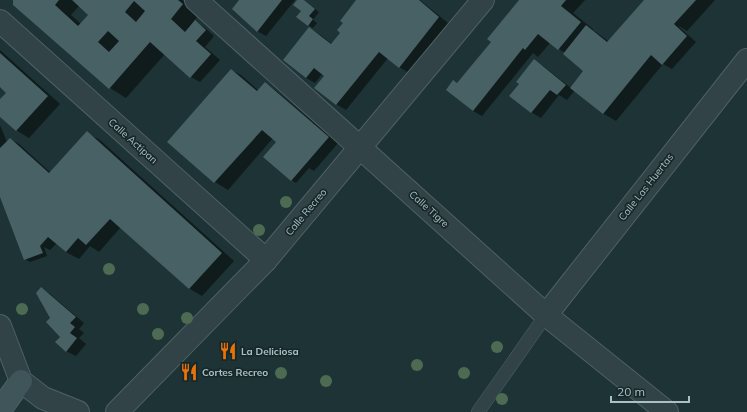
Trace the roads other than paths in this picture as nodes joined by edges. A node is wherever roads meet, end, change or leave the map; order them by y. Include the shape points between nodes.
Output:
1 (196, 0) edge
2 (483, 0) edge
3 (0, 21) edge
4 (747, 60) edge
5 (360, 147) junction
6 (266, 260) junction
7 (546, 314) junction
8 (0, 326) edge
9 (21, 381) junction
10 (0, 410) edge
11 (78, 412) edge
12 (117, 412) edge
13 (478, 412) edge
14 (667, 412) edge

1 - 5 street, Calle Tigre
2 - 5 street, Calle Recreo
3 - 6 street, Calle Actipan
4 - 7 street, Calle Las Huertas
5 - 6 street, Calle Recreo
5 - 7 street, Calle Tigre
6 - 12 street, Calle Recreo
7 - 13 lane
7 - 14 street, Calle Tigre
8 - 9 street
9 - 10 main road
9 - 11 street via 43,398

